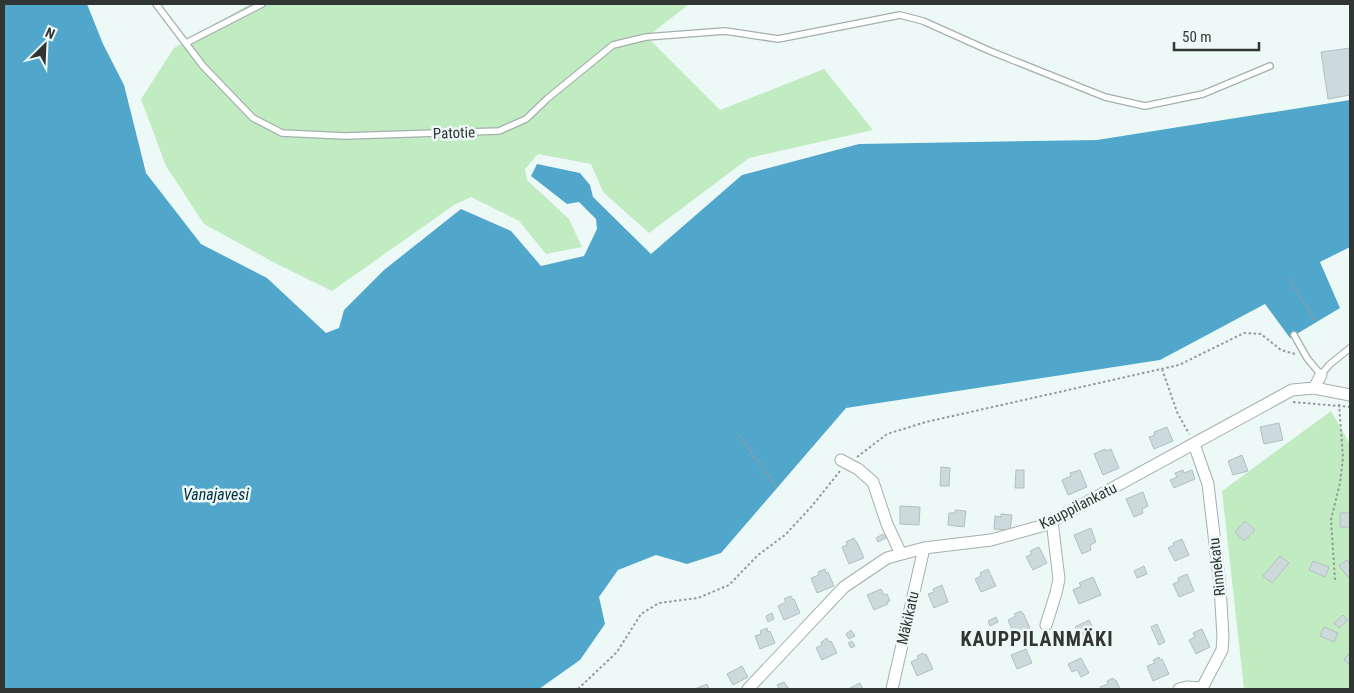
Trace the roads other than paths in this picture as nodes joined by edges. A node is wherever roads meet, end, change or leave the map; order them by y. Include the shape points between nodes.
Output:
1 (156, 4) edge
2 (262, 4) edge
3 (186, 43) junction
4 (1270, 66) dead end
5 (1294, 335) dead end
6 (1350, 348) edge
7 (1321, 375) junction
8 (1314, 388) junction
9 (1350, 395) edge
10 (1194, 444) junction
11 (845, 462) road end
12 (1052, 521) junction
13 (924, 548) junction
14 (901, 554) junction
15 (1046, 625) dead end
16 (748, 689) edge
17 (892, 689) edge
18 (1179, 689) edge
19 (1203, 689) edge

1 - 3 lane, Patotie
2 - 3 lane
3 - 4 lane, Patotie via 252,118 282,133 344,136 498,131 526,119 613,45 646,37 725,31 778,39 900,15 923,21 1105,97 1146,106 1203,94
5 - 7 lane
6 - 7 lane
7 - 8 street
8 - 9 street, Kauppilankatu
8 - 10 street, Kauppilankatu via 1292,390
10 - 12 street, Kauppilankatu
10 - 19 street, Rinnekatu via 1208,484 1223,638 1222,650
11 - 14 street via 873,482
12 - 13 street, Kauppilankatu via 991,540
12 - 15 street via 1059,579
13 - 14 street, Kauppilankatu
13 - 17 street, Mäkikatu
14 - 16 street, Kauppilankatu via 887,558 844,587
18 - 19 street

